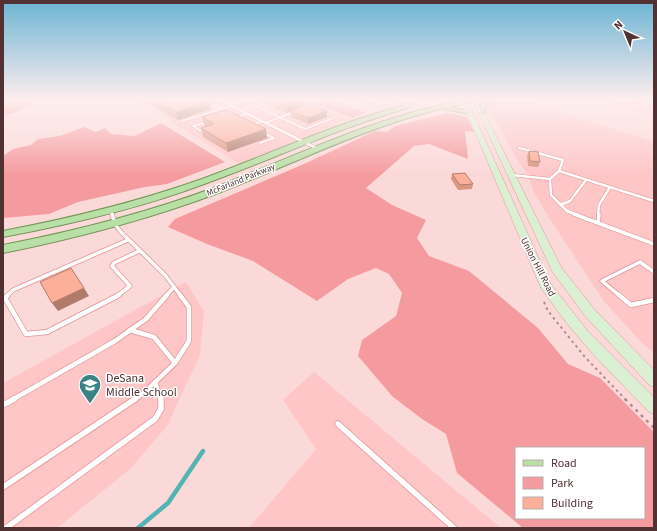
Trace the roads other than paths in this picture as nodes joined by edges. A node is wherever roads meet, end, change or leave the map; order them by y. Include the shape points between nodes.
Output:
1 (198, 125) edge
2 (254, 125) edge
3 (270, 125) edge
4 (296, 125) edge
5 (316, 125) edge
6 (354, 125) edge
7 (375, 125) edge
8 (475, 125) edge
9 (487, 125) edge
10 (256, 129) edge
11 (202, 131) edge
12 (262, 132) edge
13 (260, 143) dead end
14 (312, 145) junction
15 (519, 148) dead end
16 (559, 171) junction
17 (511, 175) junction
18 (550, 179) junction
19 (586, 180) junction
20 (610, 187) junction
21 (654, 201) edge
22 (560, 205) junction
23 (111, 211) junction
24 (598, 223) junction
25 (118, 227) junction
26 (3, 234) edge
27 (128, 240) junction
28 (654, 244) edge
29 (3, 250) edge
30 (139, 251) junction
31 (654, 272) edge
32 (174, 287) junction
33 (654, 300) edge
34 (130, 330) junction
35 (175, 364) junction
36 (654, 380) edge
37 (155, 382) junction
38 (3, 405) edge
39 (654, 407) edge
40 (338, 424) dead end
41 (3, 487) edge
42 (6, 528) edge
43 (454, 528) edge

1 - 11 lane via 193,126
2 - 10 lane via 250,126
3 - 14 street
4 - 5 lane via 305,129
6 - 14 main road, McFarland Parkway
7 - 14 main road, McFarland Parkway
8 - 39 street, Union Hill Road via 545,285 585,336
9 - 17 street, Union Hill Road
12 - 13 lane via 274,138
14 - 23 main road, McFarland Parkway
14 - 25 main road, McFarland Parkway via 267,165 242,180
15 - 16 lane via 563,160
16 - 18 lane
16 - 19 lane
17 - 18 lane
17 - 36 street, Union Hill Road via 556,268 568,286 611,338
18 - 22 lane via 551,195
19 - 20 lane
19 - 22 lane via 570,201
20 - 21 lane
20 - 24 lane via 598,205
22 - 24 lane via 567,211
23 - 25 lane
23 - 26 main road, McFarland Parkway
24 - 28 lane
25 - 27 lane
25 - 29 main road, McFarland Parkway
27 - 30 lane
27 - 30 lane via 13,290 5,298 26,334 47,332 130,286 112,266 114,262
30 - 32 lane via 165,274
31 - 33 lane via 640,262 602,281 631,305
32 - 34 lane via 146,319
32 - 35 lane via 189,308 189,341
34 - 35 lane via 154,337
34 - 38 lane
35 - 37 lane
37 - 41 lane via 145,392
37 - 42 lane via 163,403 162,411 155,419
40 - 43 lane

